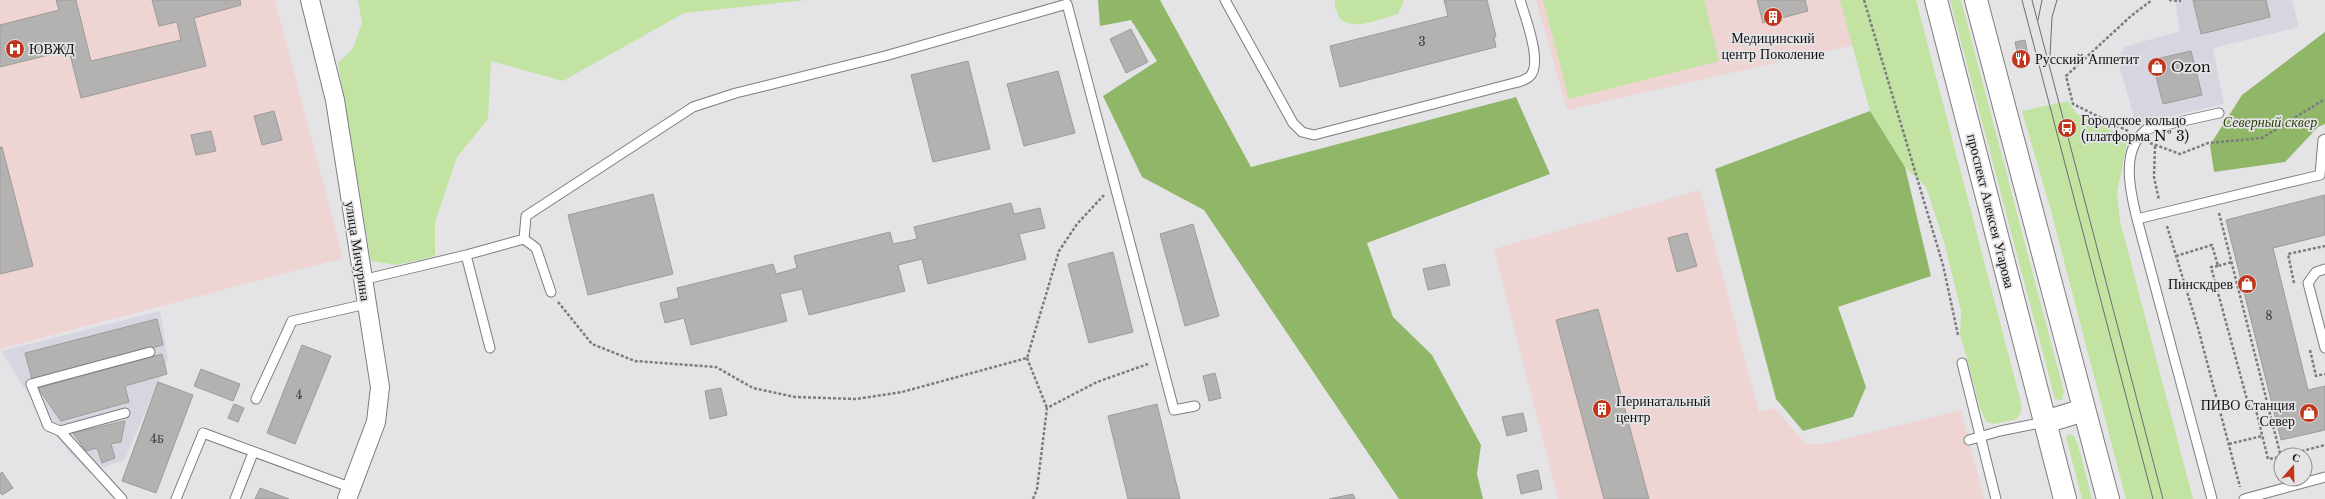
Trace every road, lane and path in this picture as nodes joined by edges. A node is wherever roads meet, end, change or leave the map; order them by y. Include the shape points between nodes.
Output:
1 (310, 0) edge
2 (1226, 0) edge
3 (1520, 0) edge
4 (1864, 0) edge
5 (1936, 0) edge
6 (1976, 0) edge
7 (2152, 0) edge
8 (2169, 0) edge
9 (2182, 1) dead end
10 (2325, 99) edge
11 (2219, 113) dead end
12 (2138, 136) junction
13 (2325, 139) edge
14 (2155, 146) junction
15 (1114, 184) junction
16 (2226, 210) dead end
17 (2163, 213) junction
18 (2137, 219) junction
19 (524, 239) junction
20 (466, 255) junction
21 (2176, 256) junction
22 (2232, 262) junction
23 (2218, 266) junction
24 (2325, 270) edge
25 (362, 280) junction
26 (550, 292) joint
27 (366, 304) junction
28 (1958, 335) dead end
29 (490, 348) dead end
30 (2325, 348) edge
31 (150, 352) dead end
32 (1027, 358) junction
33 (1160, 359) junction
34 (1962, 363) dead end
35 (256, 399) dead end
36 (2267, 403) junction
37 (1195, 406) dead end
38 (2255, 406) junction
39 (1047, 408) junction
40 (2084, 410) junction
41 (125, 413) dead end
42 (2045, 422) junction
43 (60, 431) junction
44 (1981, 436) junction
45 (2262, 436) junction
46 (1969, 440) dead end
47 (2229, 444) junction
48 (2325, 446) edge
49 (2313, 449) edge
50 (253, 453) junction
51 (2325, 477) edge
52 (349, 493) edge
53 (2242, 496) edge
54 (122, 499) edge
55 (176, 499) edge
56 (235, 499) edge
57 (1033, 499) edge
58 (1996, 499) edge
59 (2065, 499) edge
60 (2108, 499) edge
61 (2212, 499) edge

1 - 25 street, улица Мичурина via 335,100
2 - 3 lane via 1293,123 1302,132 1314,135 1529,77 1533,72 1535,56
4 - 28 path via 1943,265
5 - 42 main road, проспект Алексея Угарова
6 - 40 main road
7 - 12 path via 2130,16 2066,76 2072,104
8 - 9 path
10 - 14 path via 2262,138 2208,144 2180,154
11 - 12 lane via 2147,129
12 - 14 path
12 - 18 lane via 2132,150 2128,184
13 - 17 lane via 2320,175
14 - 17 path via 2154,177
15 - 19 lane via 1067,4 884,56 736,93 693,107 526,216
15 - 32 path via 1077,224 1059,251
15 - 33 lane
16 - 22 path via 2219,211
17 - 18 lane
17 - 21 path
18 - 61 lane
19 - 20 lane
19 - 26 lane via 536,248
20 - 25 lane
20 - 29 lane
21 - 23 path via 2212,245
21 - 47 path
22 - 23 path
22 - 36 path
23 - 38 path via 2211,267 2249,407
24 - 30 lane via 2316,272 2308,283
25 - 27 street, улица Мичурина
26 - 32 path via 592,344 636,361 716,367 753,388 795,397 856,399 902,392
27 - 35 lane via 292,321
27 - 52 street, улица Мичурина via 380,387 376,422
31 - 43 lane via 32,384 48,426
32 - 39 path
33 - 37 lane via 1174,410
33 - 39 path via 1097,382
34 - 44 lane
36 - 38 path
36 - 45 path via 2281,457 2268,459
38 - 45 path
39 - 57 path via 1038,489
40 - 42 main road
40 - 60 main road
41 - 43 lane
42 - 44 lane
42 - 59 main road, проспект Алексея Угарова
43 - 54 lane
44 - 46 lane
44 - 58 lane
45 - 47 path
47 - 53 path
48 - 49 path
50 - 52 lane
50 - 55 lane via 203,433
50 - 56 lane
51 - 53 lane

